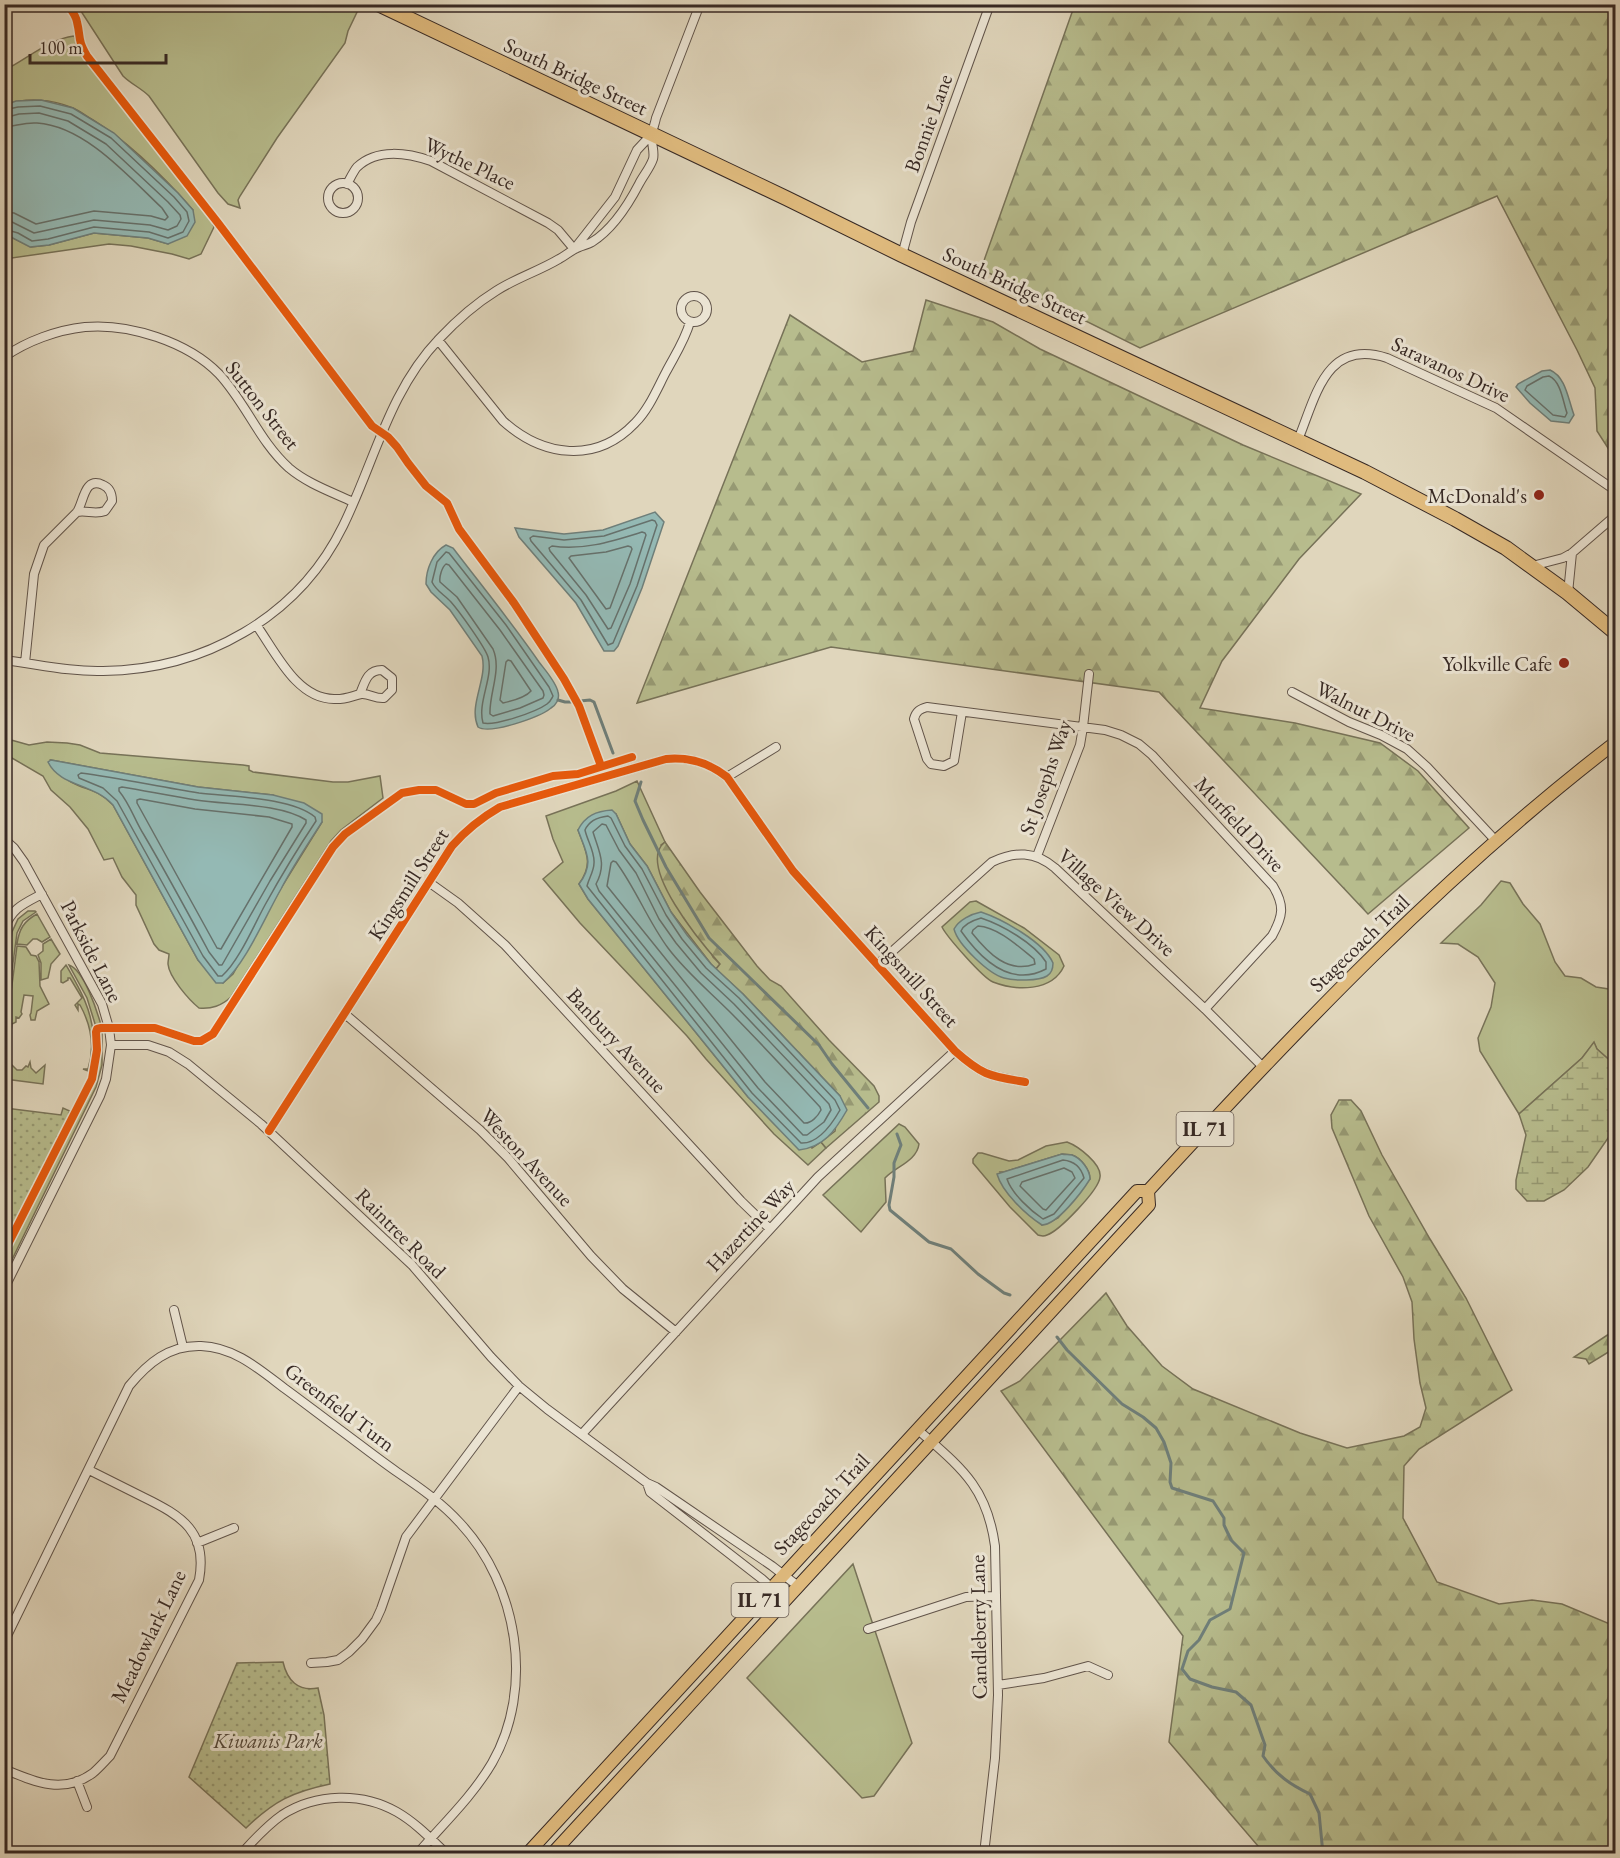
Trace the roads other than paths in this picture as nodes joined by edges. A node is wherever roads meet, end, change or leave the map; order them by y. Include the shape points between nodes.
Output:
1 (378, 4) edge
2 (700, 4) edge
3 (990, 4) edge
4 (651, 135) junction
5 (347, 184) junction
6 (574, 249) junction
7 (902, 255) junction
8 (690, 322) dead end
9 (438, 339) junction
10 (4, 357) edge
11 (1298, 440) junction
12 (1616, 491) edge
13 (353, 502) junction
14 (77, 512) junction
15 (1616, 515) edge
16 (1572, 553) junction
17 (1532, 566) junction
18 (1568, 592) junction
19 (257, 626) junction
20 (1616, 633) edge
21 (4, 660) edge
22 (25, 663) junction
23 (1089, 674) dead end
24 (1292, 692) dead end
25 (360, 694) junction
26 (962, 712) junction
27 (1083, 727) junction
28 (1616, 742) edge
29 (776, 747) dead end
30 (727, 777) junction
31 (4, 839) edge
32 (1496, 841) junction
33 (1037, 856) junction
34 (429, 883) junction
35 (42, 894) junction
36 (4, 929) edge
37 (878, 965) junction
38 (1205, 1009) junction
39 (345, 1014) junction
40 (111, 1045) junction
41 (955, 1051) junction
42 (1263, 1067) junction
43 (1025, 1082) dead end
44 (269, 1131) junction
45 (1148, 1191) junction
46 (770, 1228) junction
47 (4, 1289) edge
48 (174, 1310) dead end
49 (676, 1332) junction
50 (183, 1347) junction
51 (519, 1386) junction
52 (917, 1429) junction
53 (582, 1434) junction
54 (931, 1442) junction
55 (89, 1470) junction
56 (647, 1483) junction
57 (434, 1498) junction
58 (234, 1528) dead end
59 (197, 1543) junction
60 (784, 1574) junction
61 (798, 1586) junction
62 (771, 1588) junction
63 (996, 1596) junction
64 (785, 1600) junction
65 (868, 1629) dead end
66 (4, 1642) edge
67 (311, 1663) dead end
68 (1108, 1675) dead end
69 (998, 1685) junction
70 (4, 1768) edge
71 (77, 1781) junction
72 (87, 1807) dead end
73 (430, 1839) junction
74 (241, 1854) edge
75 (417, 1854) edge
76 (447, 1854) edge
77 (527, 1854) edge
78 (552, 1854) edge
79 (984, 1854) edge

1 - 4 highway, South Bridge Street
2 - 4 street
3 - 7 street, Bonnie Lane
4 - 6 street via 637,150 615,196
4 - 6 street via 653,158 621,214 591,243
4 - 7 highway, South Bridge Street
5 - 5 street, Wythe Place via 336,185 329,192 331,207 344,214 358,202 357,193
5 - 6 street, Wythe Place via 357,168 368,160 380,155 415,155 527,210 558,230
6 - 9 street via 497,290
7 - 11 highway, South Bridge Street
8 - 9 street via 687,334 636,422 612,440 581,450 546,447 515,432
9 - 13 street via 402,391
10 - 13 street, Sutton Street via 46,336 85,327 126,329 180,346 209,365 228,385 264,440 289,468
11 - 12 street, Saravanos Drive via 1331,369 1344,358 1369,353 1496,408
11 - 17 highway, South Bridge Street via 1455,519
13 - 19 street via 335,541 314,571
14 - 14 street via 105,511 112,501 109,489 97,483 88,486
14 - 22 street via 44,545 34,574
15 - 16 street
16 - 17 street
16 - 18 street
17 - 18 highway, South Bridge Street
18 - 20 highway, South Bridge Street
19 - 22 street via 204,653 155,666 100,671
19 - 25 street via 303,688 323,698
21 - 22 street
23 - 27 street, St Josephs Way
24 - 32 street, Walnut Drive via 1407,749
25 - 25 street via 386,697 393,690 392,678 387,672 374,671 367,676
26 - 26 street, Murfield Drive via 927,707 916,713 914,719 931,764 944,766 954,761
26 - 27 street, Murfield Drive
27 - 33 street, St Josephs Way via 1080,746
27 - 38 street, Murfield Drive via 1121,735 1139,744 1274,886 1280,897 1280,922 1272,936
28 - 32 main road, Stagecoach Trail / IL 71
29 - 30 street
30 - 34 street, Kingsmill Street via 702,762 684,757 666,759 500,807 467,829
30 - 37 street, Kingsmill Street via 788,864
31 - 35 street, Parkside Lane via 24,862
32 - 42 main road, Stagecoach Trail / IL 71 via 1409,920
33 - 37 street, Village View Drive via 1014,855 992,862
33 - 38 street, Village View Drive via 1055,868
34 - 39 street, Kingsmill Street
34 - 46 street, Banbury Avenue via 505,945
35 - 36 street via 9,916
35 - 40 street, Parkside Lane via 98,996
37 - 41 street, Kingsmill Street
38 - 42 street, Village View Drive
39 - 44 street, Kingsmill Street
39 - 49 street, Weston Avenue via 480,1130 591,1256
40 - 44 street, Raintree Road via 148,1045 169,1052
40 - 47 street, Parkside Lane via 100,1096
41 - 43 street, Kingsmill Street via 989,1076
41 - 46 street, Hazertine Way via 830,1165
42 - 45 main road, Stagecoach Trail / IL 71
44 - 51 street, Raintree Road via 412,1265
45 - 52 main road, Stagecoach Trail / IL 71 via 1137,1191
45 - 54 main road, Stagecoach Trail / IL 71 via 1149,1205
46 - 49 street, Hazertine Way
48 - 50 street
49 - 53 street, Hazertine Way
50 - 55 street, Greenfield Turn via 160,1356 129,1386
50 - 57 street, Greenfield Turn via 223,1349 248,1360
51 - 53 street, Raintree Road
51 - 57 street
52 - 54 street, Candleberry Lane
52 - 60 main road, Stagecoach Trail / IL 71
53 - 56 street, Raintree Road
54 - 61 main road, Stagecoach Trail / IL 71
54 - 63 street, Candleberry Lane via 961,1468 990,1517
55 - 59 street, Meadowlark Lane via 171,1511 187,1524
55 - 66 street, Greenfield Turn
56 - 60 street, Raintree Road
56 - 62 street, Raintree Road via 650,1492
57 - 67 street via 406,1536 373,1624 338,1660
57 - 73 street, Greenfield Turn via 481,1549 495,1575 516,1644 517,1661 510,1716 493,1761 468,1798
58 - 59 street
59 - 71 street, Meadowlark Lane via 201,1564 196,1588 110,1756 94,1772
60 - 61 street, Raintree Road
60 - 62 main road, Stagecoach Trail / IL 71
61 - 64 main road, Stagecoach Trail / IL 71
62 - 64 street, Raintree Road
62 - 77 main road, Stagecoach Trail / IL 71
63 - 65 street via 966,1597
63 - 69 street, Candleberry Lane
64 - 78 main road, Stagecoach Trail / IL 71
68 - 69 street via 1088,1666
69 - 79 street, Candleberry Lane
70 - 71 street, Meadowlark Lane via 40,1783 60,1785
71 - 72 street
73 - 74 street via 389,1808 367,1800 335,1798 305,1804 283,1815
73 - 75 street, Greenfield Turn
73 - 76 street

